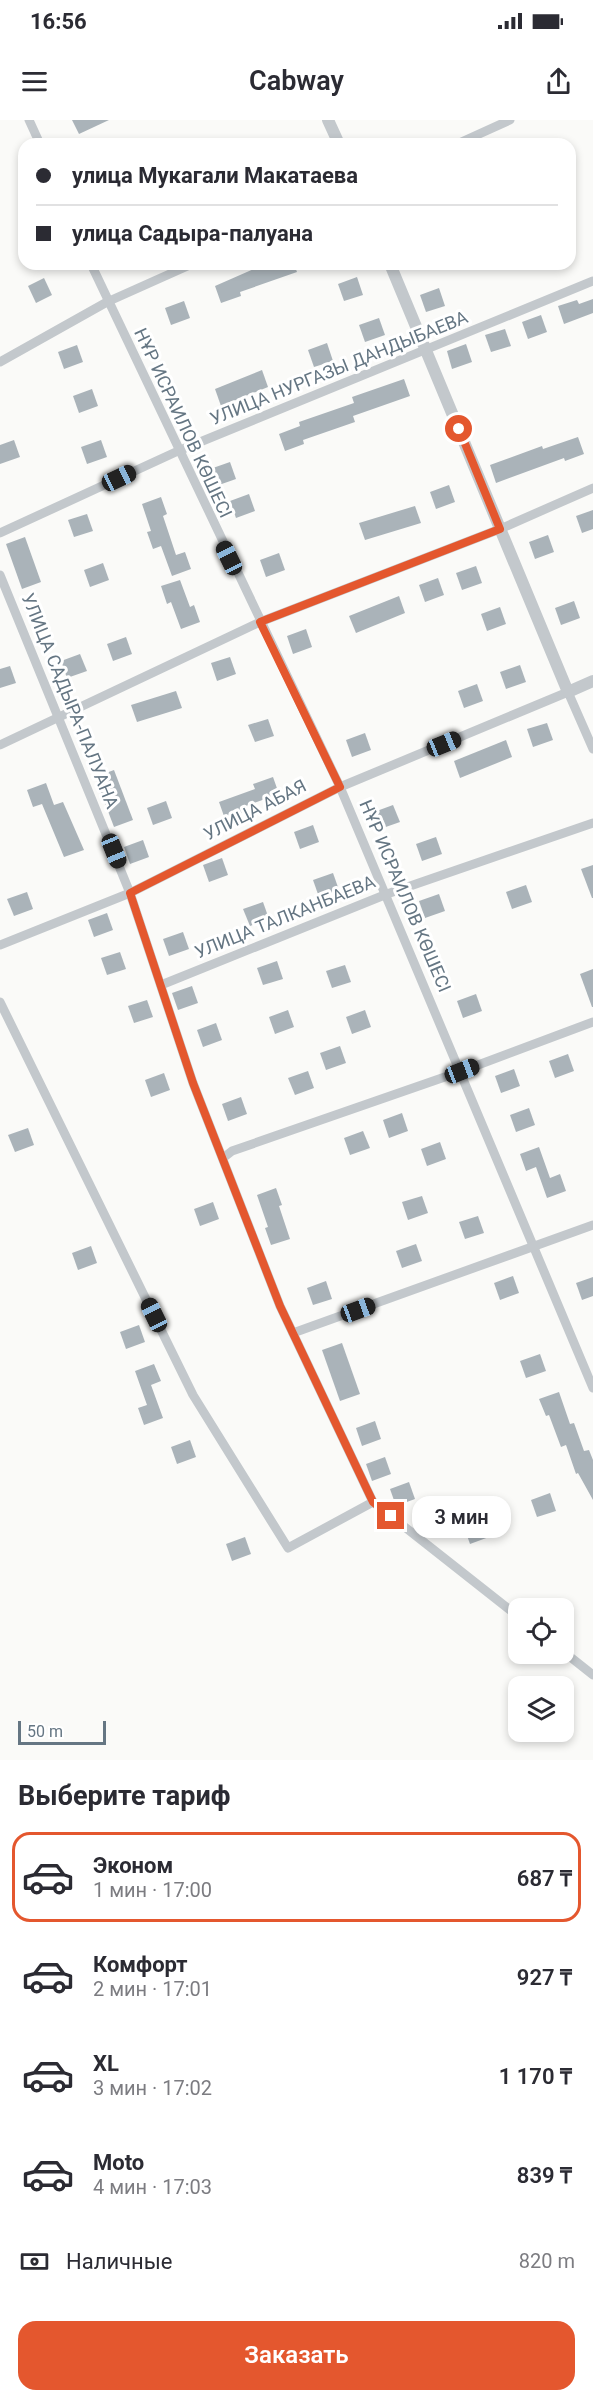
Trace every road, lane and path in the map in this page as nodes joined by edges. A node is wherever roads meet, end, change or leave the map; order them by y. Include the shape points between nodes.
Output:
1 (29, 120) edge
2 (328, 120) edge
3 (510, 120) edge
4 (36, 138) edge
5 (336, 138) edge
6 (471, 138) edge
7 (94, 270) edge
8 (179, 270) edge
9 (393, 270) edge
10 (593, 281) edge
11 (107, 302) junction
12 (426, 350) junction
13 (0, 362) edge
14 (178, 451) junction
15 (593, 488) edge
16 (500, 529) junction
17 (0, 533) edge
18 (0, 575) edge
19 (260, 622) junction
20 (593, 681) edge
21 (568, 692) junction
22 (60, 719) junction
23 (0, 745) edge
24 (593, 749) edge
25 (340, 787) junction
26 (593, 823) edge
27 (130, 893) junction
28 (387, 894) junction
29 (0, 945) edge
30 (161, 985) junction
31 (0, 1002) edge
32 (593, 1022) edge
33 (462, 1071) junction
34 (223, 1158) junction
35 (593, 1225) edge
36 (533, 1248) junction
37 (293, 1333) junction
38 (593, 1388) edge
39 (373, 1502) junction
40 (508, 1608) edge
41 (574, 1660) edge
42 (593, 1675) edge

1 - 4 street
2 - 5 street
3 - 6 street
7 - 11 street, НҰР ИСРАИЛОВ КӨШЕСІ
8 - 11 street
9 - 12 street
10 - 12 street, УЛИЦА НУРГАЗЫ ДАНДЫБАЕВА
11 - 13 street
11 - 14 street, НҰР ИСРАИЛОВ КӨШЕСІ
12 - 14 street, УЛИЦА НУРГАЗЫ ДАНДЫБАЕВА
12 - 16 street
14 - 17 street, УЛИЦА НУРГАЗЫ ДАНДЫБАЕВА
14 - 19 street, НҰР ИСРАИЛОВ КӨШЕСІ
15 - 16 street
16 - 19 street
16 - 21 street
18 - 22 street, УЛИЦА САДЫРА-ПАЛУАНА
19 - 22 street
19 - 25 street, НҰР ИСРАИЛОВ КӨШЕСІ
20 - 21 street, УЛИЦА АБАЯ
21 - 24 street
21 - 25 street, УЛИЦА АБАЯ
22 - 23 street
22 - 27 street, УЛИЦА САДЫРА-ПАЛУАНА
25 - 27 street, УЛИЦА АБАЯ
25 - 28 street, НҰР ИСРАИЛОВ КӨШЕСІ
26 - 28 street, УЛИЦА ТАЛКАНБАЕВА
27 - 29 street, УЛИЦА АБАЯ
27 - 30 street, УЛИЦА САДЫРА-ПАЛУАНА
28 - 30 street, УЛИЦА ТАЛКАНБАЕВА
28 - 33 street, НҰР ИСРАИЛОВ КӨШЕСІ
30 - 34 street, УЛИЦА САДЫРА-ПАЛУАНА
31 - 39 street via 193,1395 288,1548
32 - 33 street
33 - 34 street via 232,1151
33 - 36 street, НҰР ИСРАИЛОВ КӨШЕСІ
34 - 37 street, УЛИЦА САДЫРА-ПАЛУАНА
35 - 36 street
36 - 37 street
36 - 38 street, НҰР ИСРАИЛОВ КӨШЕСІ
37 - 39 street, УЛИЦА САДЫРА-ПАЛУАНА
39 - 40 street, УЛИЦА САДЫРА-ПАЛУАНА
41 - 42 street

